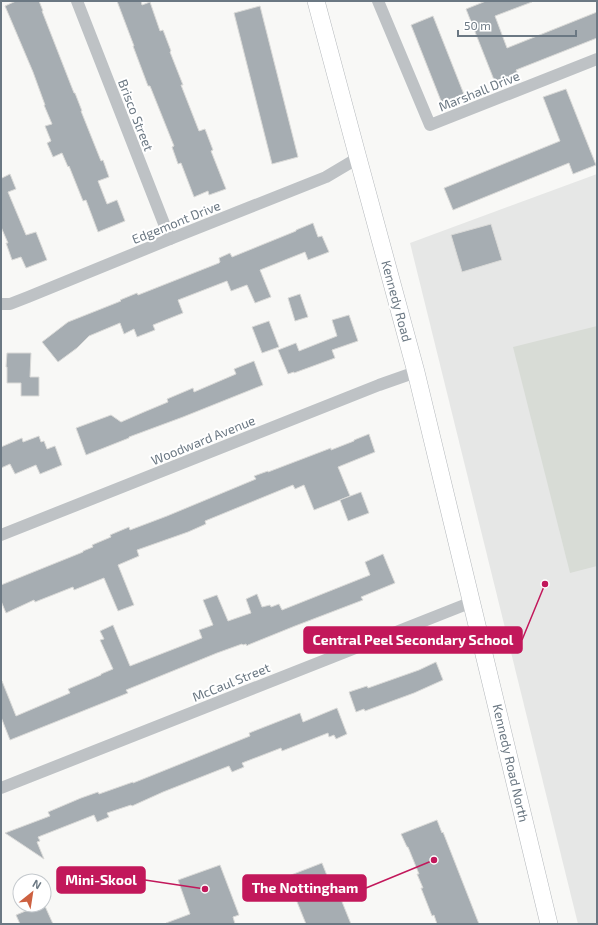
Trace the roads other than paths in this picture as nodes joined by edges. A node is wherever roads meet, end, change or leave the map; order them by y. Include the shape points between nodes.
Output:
1 (77, 1) edge
2 (316, 1) edge
3 (378, 1) edge
4 (597, 59) edge
5 (358, 158) junction
6 (170, 239) junction
7 (1, 304) edge
8 (416, 372) junction
9 (1, 535) edge
10 (472, 602) junction
11 (1, 788) edge
12 (549, 924) edge

1 - 6 street, Brisco Street
2 - 5 main road, Kennedy Road
3 - 4 street, Marshall Drive via 430,125
5 - 6 street, Edgemont Drive via 326,177
5 - 8 main road, Kennedy Road
6 - 7 street, Edgemont Drive via 10,304
8 - 9 street, Woodward Avenue
8 - 10 main road, Kennedy Road
10 - 11 street, McCaul Street
10 - 12 main road, Kennedy Road North

